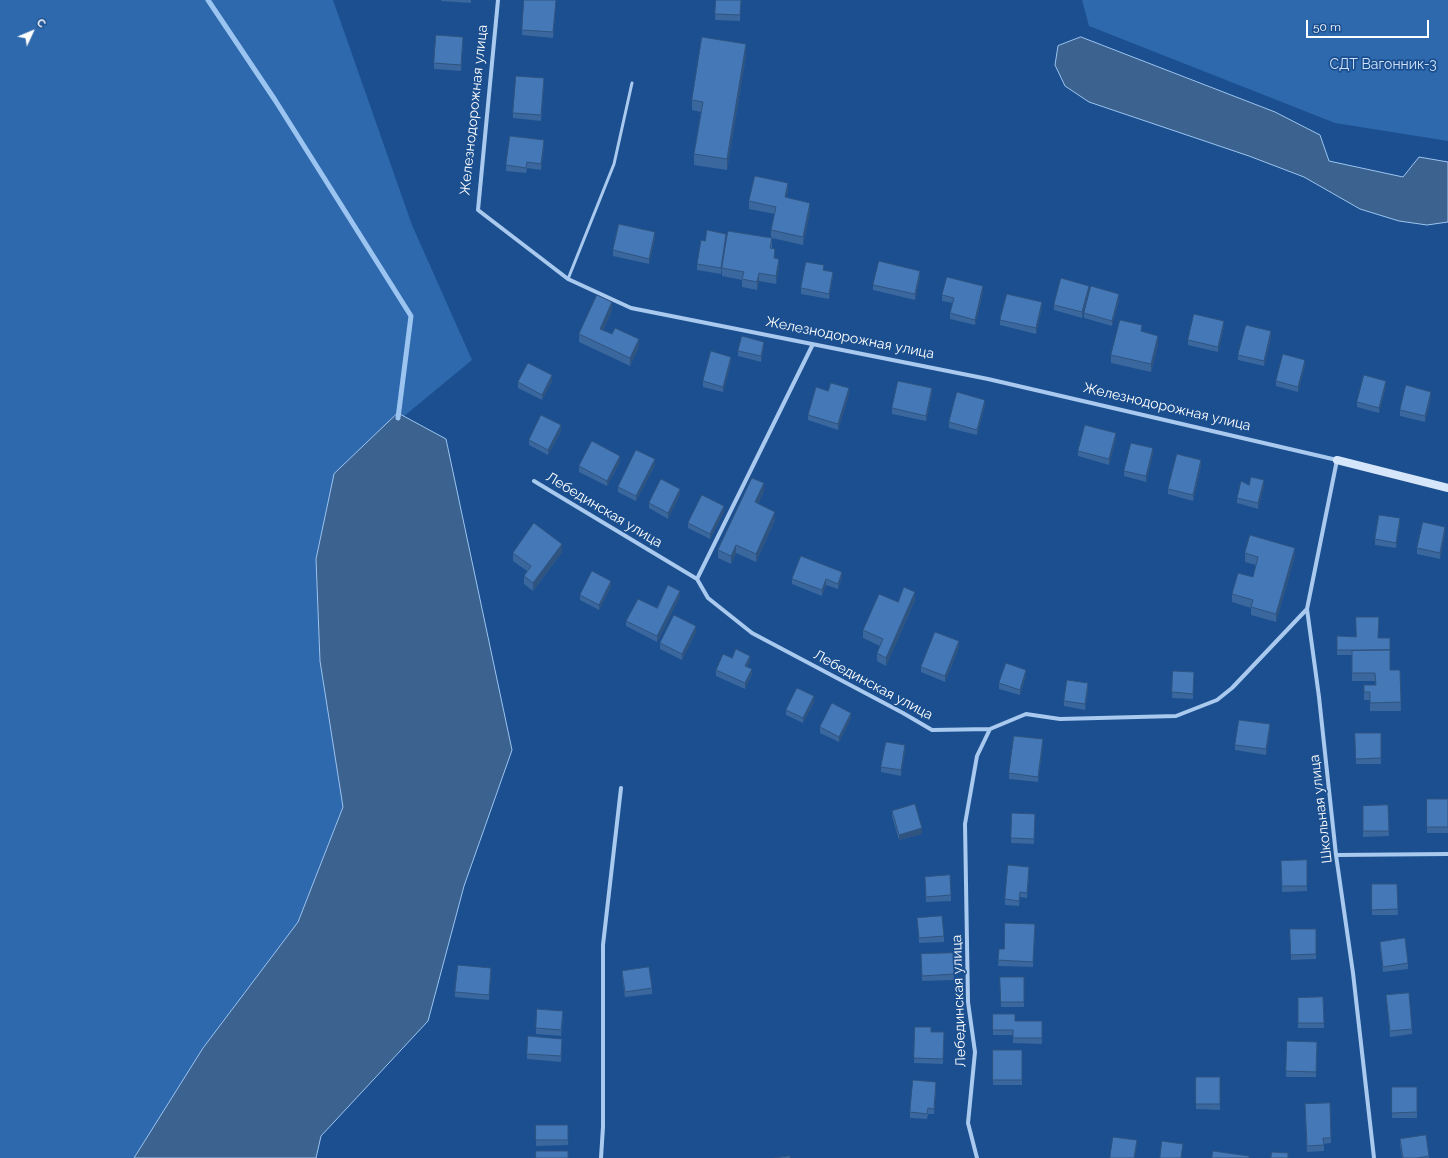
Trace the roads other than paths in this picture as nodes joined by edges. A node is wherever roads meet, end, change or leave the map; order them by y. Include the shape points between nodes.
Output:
1 (498, 0) edge
2 (632, 83) dead end
3 (568, 279) junction
4 (813, 344) junction
5 (1337, 460) junction
6 (534, 481) dead end
7 (1448, 488) edge
8 (697, 579) junction
9 (1307, 609) junction
10 (990, 729) junction
11 (621, 788) dead end
12 (1448, 854) edge
13 (1336, 855) junction
14 (602, 1158) edge
15 (977, 1158) edge
16 (1374, 1158) edge

1 - 3 street, Железнодорожная улица via 478,210
2 - 3 lane via 614,164
3 - 4 street, Железнодорожная улица via 631,308
4 - 5 street, Железнодорожная улица via 988,379
4 - 8 street
5 - 7 street, Железнодорожная улица
5 - 9 street, Школьная улица
6 - 8 street, Лебединская улица
8 - 10 street, Лебединская улица via 708,598 752,633 932,730
9 - 10 street via 1232,688 1217,700 1176,716 1060,719 1026,714
9 - 13 street, Школьная улица
10 - 15 street, Лебединская улица via 977,756 965,824 968,1002 975,1052 968,1124
11 - 14 street via 603,945
12 - 13 street
13 - 16 street, Школьная улица via 1353,973

